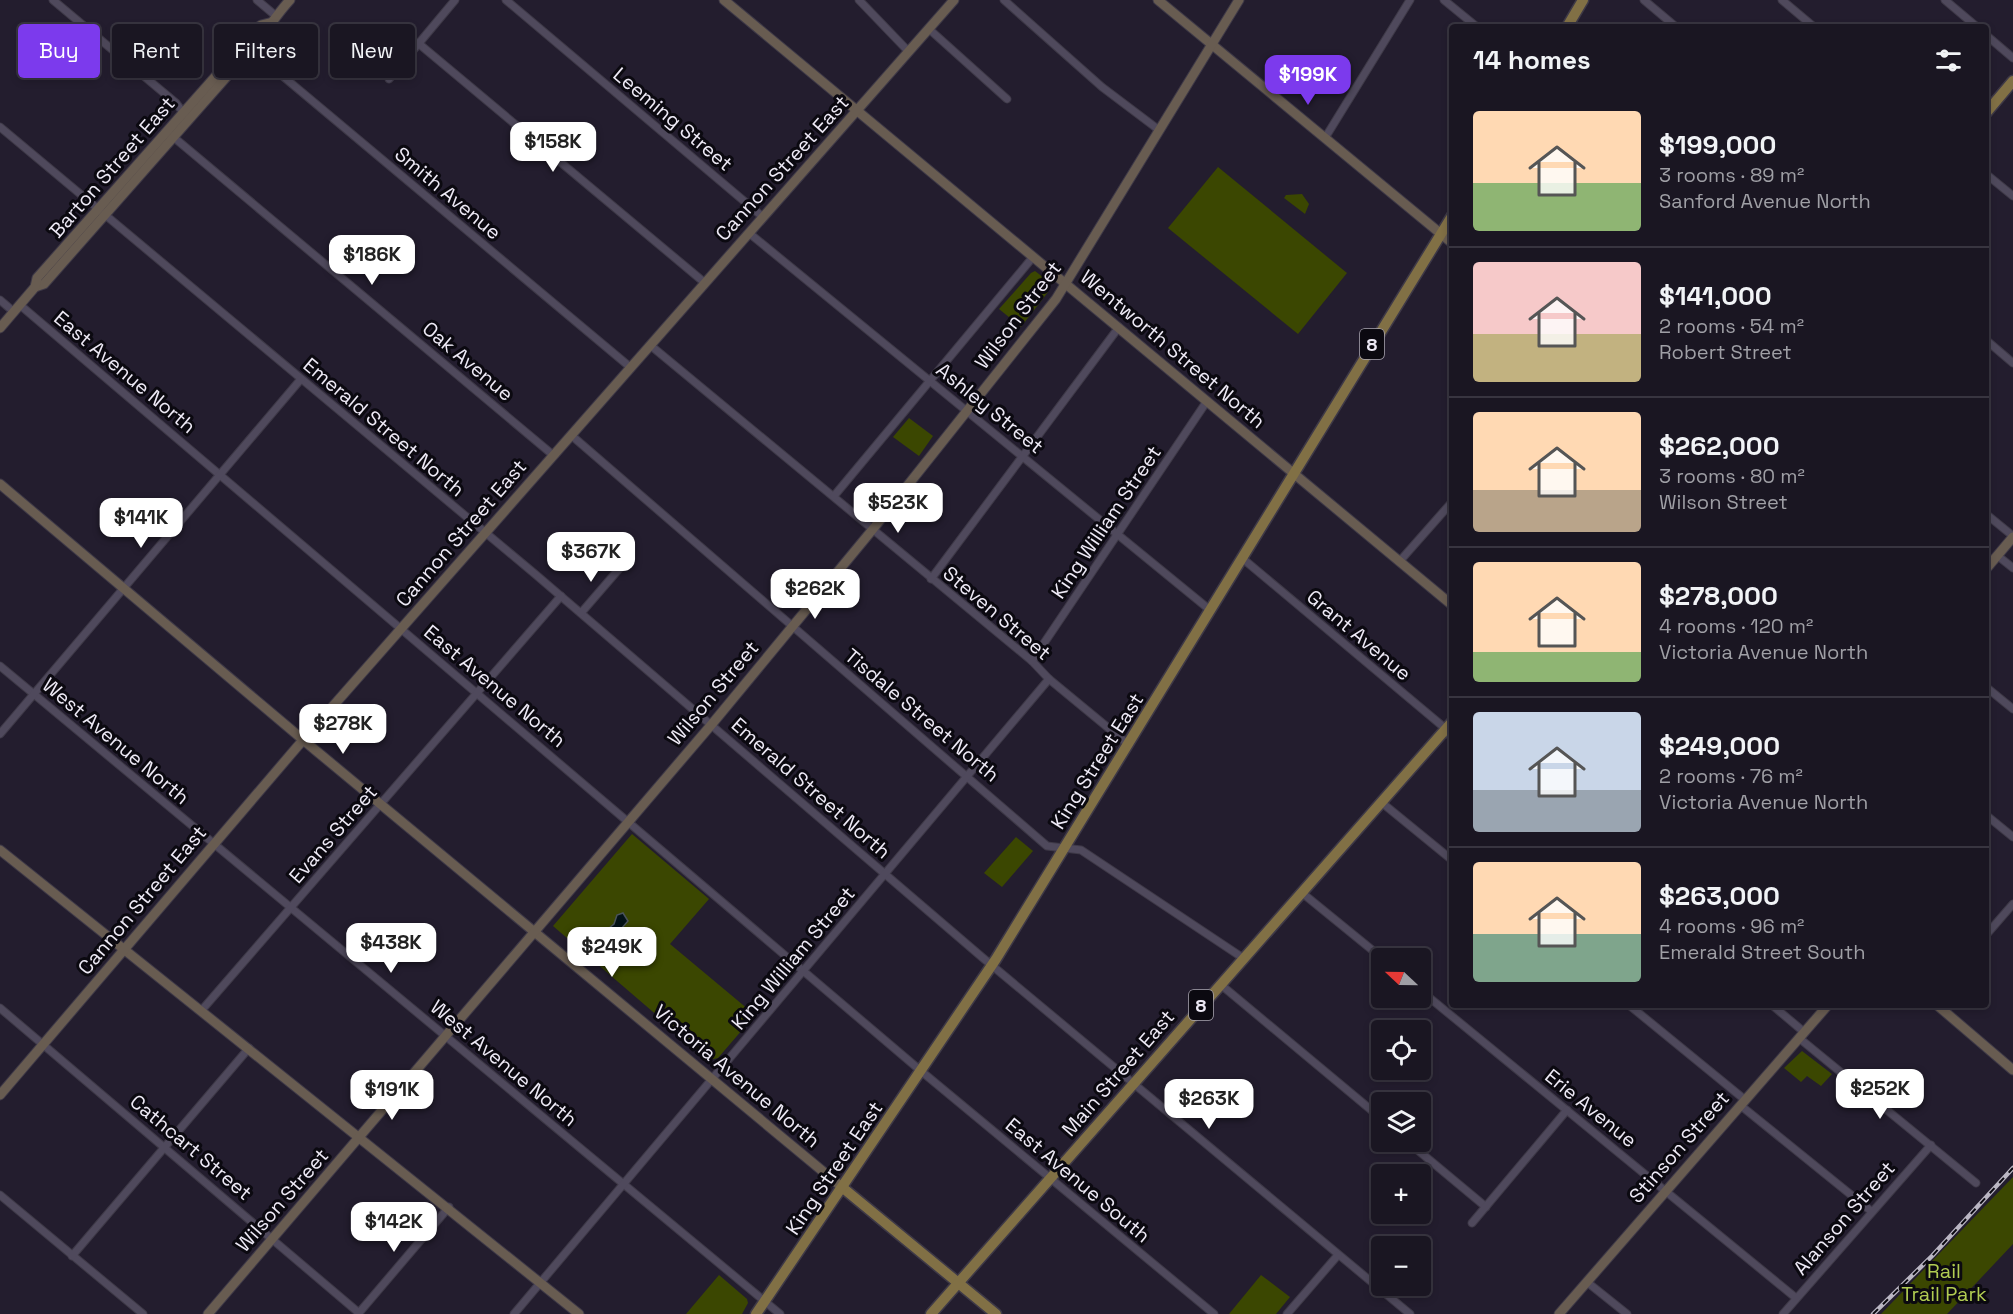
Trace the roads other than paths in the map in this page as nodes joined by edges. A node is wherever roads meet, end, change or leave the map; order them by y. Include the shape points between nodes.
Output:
1 (53, 0) edge
2 (257, 0) edge
3 (290, 0) edge
4 (455, 0) edge
5 (506, 0) edge
6 (724, 0) edge
7 (859, 0) edge
8 (954, 0) edge
9 (1004, 0) edge
10 (1158, 0) edge
11 (1239, 0) edge
12 (1410, 0) edge
13 (1444, 0) edge
14 (1583, 0) edge
15 (1644, 0) edge
16 (1782, 0) edge
17 (1945, 0) edge
18 (272, 20) junction
19 (263, 24) edge
20 (1473, 24) edge
21 (1570, 24) edge
22 (1672, 24) edge
23 (1810, 24) edge
24 (1973, 24) edge
25 (929, 29) junction
26 (1989, 38) edge
27 (418, 43) junction
28 (1212, 45) junction
29 (909, 52) junction
30 (2013, 58) edge
31 (220, 78) edge
32 (285, 78) edge
33 (389, 79) dead end
34 (2013, 81) edge
35 (1007, 99) dead end
36 (1989, 109) edge
37 (857, 111) junction
38 (186, 116) junction
39 (0, 127) edge
40 (1159, 130) junction
41 (170, 135) junction
42 (1325, 138) junction
43 (1989, 176) edge
44 (2013, 196) edge
45 (102, 212) junction
46 (764, 217) junction
47 (1449, 221) edge
48 (749, 233) junction
49 (1441, 234) junction
50 (1449, 241) edge
51 (1034, 257) junction
52 (705, 283) junction
53 (1066, 284) junction
54 (0, 300) edge
55 (17, 308) junction
56 (1119, 327) junction
57 (0, 328) edge
58 (1989, 343) edge
59 (650, 345) junction
60 (2013, 363) edge
61 (630, 368) junction
62 (301, 379) junction
63 (930, 380) junction
64 (1207, 401) junction
65 (967, 410) junction
66 (571, 435) junction
67 (553, 455) junction
68 (1022, 456) junction
69 (1294, 473) junction
70 (220, 474) junction
71 (0, 484) edge
72 (834, 496) junction
73 (1449, 505) edge
74 (1989, 516) edge
75 (873, 529) junction
76 (485, 532) junction
77 (1118, 533) junction
78 (2013, 537) edge
79 (1998, 556) junction
80 (1242, 558) junction
81 (1399, 562) junction
82 (1989, 566) edge
83 (2013, 568) edge
84 (619, 569) dead end
85 (931, 579) junction
86 (124, 588) junction
87 (561, 596) junction
88 (1449, 603) edge
89 (1210, 610) junction
90 (581, 613) junction
91 (792, 626) junction
92 (402, 628) junction
93 (1032, 661) junction
94 (0, 666) edge
95 (1049, 679) junction
96 (1989, 689) edge
97 (476, 692) junction
98 (34, 694) junction
99 (2013, 709) edge
100 (712, 724) junction
101 (1449, 729) edge
102 (1449, 731) edge
103 (0, 735) edge
104 (305, 740) junction
105 (1129, 745) junction
106 (967, 776) junction
107 (1381, 802) junction
108 (380, 804) junction
109 (1989, 817) edge
110 (630, 822) junction
111 (2013, 837) edge
112 (213, 844) junction
113 (1064, 849) junction
114 (0, 850) edge
115 (1449, 858) edge
116 (885, 873) junction
117 (1301, 892) junction
118 (2013, 904) edge
119 (292, 908) junction
120 (533, 931) junction
121 (1989, 932) edge
122 (1371, 948) edge
123 (124, 949) junction
124 (1242, 958) junction
125 (992, 966) junction
126 (804, 970) junction
127 (1220, 984) junction
128 (1431, 999) edge
129 (0, 1008) edge
130 (1632, 1008) edge
131 (1775, 1008) edge
132 (1825, 1008) edge
133 (1940, 1008) edge
134 (201, 1011) junction
135 (1802, 1035) junction
136 (446, 1036) junction
137 (43, 1044) junction
138 (249, 1048) junction
139 (2013, 1070) edge
140 (921, 1071) junction
141 (713, 1079) junction
142 (1134, 1083) junction
143 (0, 1095) edge
144 (1742, 1102) junction
145 (1371, 1110) edge
146 (1567, 1110) junction
147 (360, 1138) junction
148 (1931, 1145) junction
149 (165, 1147) junction
150 (1420, 1152) edge
151 (1051, 1177) junction
152 (1976, 1183) dead end
153 (623, 1184) junction
154 (843, 1188) junction
155 (1666, 1191) junction
156 (0, 1196) edge
157 (449, 1207) junction
158 (1486, 1207) junction
159 (1871, 1211) junction
160 (1472, 1223) dead end
161 (273, 1239) junction
162 (1338, 1254) junction
163 (72, 1256) junction
164 (1587, 1282) junction
165 (542, 1283) junction
166 (958, 1283) junction
167 (1796, 1298) junction
168 (765, 1301) junction
169 (143, 1314) edge
170 (208, 1314) edge
171 (359, 1314) edge
172 (514, 1314) edge
173 (579, 1314) edge
174 (756, 1314) edge
175 (780, 1314) edge
176 (931, 1314) edge
177 (996, 1314) edge
178 (1214, 1314) edge
179 (1287, 1314) edge
180 (1410, 1314) edge
181 (1559, 1314) edge
182 (1627, 1314) edge
183 (1783, 1314) edge

1 - 38 street via 176,103
2 - 18 street
3 - 18 main road, Barton Street East
4 - 27 street
5 - 46 street, Leeming Street
6 - 37 main road, Wentworth Street North
7 - 29 street
8 - 25 main road, Cannon Street East
9 - 40 street via 1102,87
10 - 28 main road
11 - 28 main road, Wilson Street
12 - 42 street
13 - 20 street
14 - 21 main road
15 - 22 street
16 - 23 street
17 - 24 street
18 - 19 main road, Barton Street East
25 - 29 main road, Cannon Street East
25 - 35 street
26 - 30 street
27 - 33 street
27 - 52 street
28 - 40 main road, Wilson Street
28 - 42 main road
29 - 37 main road, Cannon Street East
31 - 38 main road, Barton Street East
32 - 61 street, Smith Avenue
34 - 36 main road
37 - 46 main road, Cannon Street East
37 - 51 main road, Wentworth Street North
38 - 41 main road, Barton Street East
39 - 45 street, Emerald Street North
40 - 53 main road, Wilson Street
41 - 45 main road, Barton Street East
41 - 67 street, Oak Avenue
42 - 49 main road
43 - 44 street
45 - 55 main road, Barton Street East via 38,278
45 - 62 street, Emerald Street North
46 - 48 main road, Cannon Street East
47 - 49 main road, King Street East / 8
48 - 52 main road, Cannon Street East
48 - 63 street, Ashley Street
49 - 50 main road
49 - 69 main road, King Street East / 8
51 - 53 main road, Wentworth Street North
51 - 63 street
52 - 59 main road, Cannon Street East
53 - 56 main road, Wentworth Street North
53 - 65 main road, Wilson Street
54 - 55 street, East Avenue North
55 - 57 main road, Barton Street East
55 - 70 street, East Avenue North
56 - 64 main road, Wentworth Street North
56 - 68 street
58 - 60 street
59 - 61 main road, Cannon Street East
59 - 72 street, Steven Street
61 - 66 main road, Cannon Street East
62 - 70 street
62 - 76 street, Emerald Street North
63 - 65 street, Ashley Street
63 - 72 street
64 - 69 main road, Wentworth Street North
64 - 77 street, King William Street
65 - 68 street, Ashley Street
65 - 75 main road, Wilson Street
66 - 67 main road, Cannon Street East
66 - 91 street, Tisdale Street North
67 - 76 main road, Cannon Street East
68 - 77 street, Ashley Street
68 - 85 street
69 - 80 main road, King Street East / 8
69 - 81 main road, Wentworth Street North
70 - 86 street
70 - 92 street, East Avenue North
71 - 86 main road, Victoria Avenue North
72 - 75 street, Steven Street
73 - 81 street
74 - 78 street
75 - 85 street, Steven Street
75 - 91 main road, Wilson Street
76 - 87 street, Emerald Street North
76 - 92 main road, Cannon Street East
77 - 89 street, Ashley Street
77 - 93 street, King William Street
78 - 79 main road
79 - 82 main road
79 - 83 street
80 - 89 main road, King Street East / 8
80 - 101 street, Grant Avenue
81 - 88 main road, Wentworth Street North
84 - 90 street
85 - 93 street, Steven Street
86 - 98 street
86 - 104 main road, Victoria Avenue North
87 - 90 street, Emerald Street North
87 - 97 street, Evans Street
89 - 105 main road, King Street East / 8
90 - 100 street, Emerald Street North
91 - 100 main road, Wilson Street
91 - 106 street, Tisdale Street North
92 - 97 street, East Avenue North
92 - 104 main road, Cannon Street East
93 - 95 street, Steven Street
94 - 98 street, West Avenue North
95 - 105 street, Steven Street
95 - 106 street, King William Street
96 - 99 street
97 - 108 street, Evans Street
97 - 110 street, East Avenue North
98 - 103 street
98 - 112 street, West Avenue North
100 - 110 main road, Wilson Street
100 - 116 street, Emerald Street North
102 - 107 main road, Main Street East / 8
104 - 108 main road, Victoria Avenue North
104 - 112 main road, Cannon Street East
105 - 113 main road, King Street East / 8
106 - 113 street, Tisdale Street North via 1047,846
106 - 116 street, King William Street
107 - 115 street
107 - 117 main road, Main Street East / 8
108 - 119 street, Evans Street
108 - 120 main road, Victoria Avenue North
109 - 111 street
110 - 120 main road, Wilson Street
110 - 126 street, East Avenue North
112 - 119 street, West Avenue North
112 - 123 main road, Cannon Street East
113 - 124 street, Tisdale Street North via 1081,850
113 - 125 main road, King Street East / 8
114 - 123 main road
116 - 125 street, Emerald Street North
116 - 126 street, King William Street
117 - 122 street
117 - 124 main road, Main Street East / 8
118 - 121 street
119 - 134 street, Evans Street
119 - 136 street, West Avenue North
120 - 136 main road, Wilson Street
120 - 141 main road, Victoria Avenue North
123 - 134 main road
123 - 137 main road, Cannon Street East
124 - 127 main road, Main Street East / 8
125 - 140 main road, King Street East / 8
125 - 142 street, Emerald Street North
126 - 140 street, East Avenue North
126 - 141 street, King William Street
127 - 142 main road, Main Street East / 8
127 - 145 street
128 - 146 street, Erie Avenue
129 - 137 street, Cathcart Street
130 - 144 street
131 - 135 street
132 - 135 main road, Stinson Street
133 - 139 main road
134 - 138 main road
135 - 144 main road, Stinson Street
135 - 148 street
136 - 147 main road, Wilson Street
136 - 153 street, West Avenue North
137 - 143 main road, Cannon Street East
137 - 149 street, Cathcart Street
138 - 147 main road
138 - 149 street
140 - 151 street, East Avenue South
140 - 154 main road, King Street East / 8
141 - 153 street, King William Street
141 - 154 main road, Victoria Avenue North
142 - 151 main road, Main Street East / 8
142 - 162 street, Emerald Street North
144 - 155 main road, Stinson Street
144 - 159 street
146 - 155 street, Erie Avenue
146 - 158 street
147 - 157 main road
147 - 161 main road, Wilson Street
148 - 152 street
148 - 159 street, Alanson Street
149 - 161 street, Cathcart Street
149 - 163 street
150 - 158 street
151 - 166 main road, Main Street East / 8
151 - 178 street, East Avenue South
153 - 165 street, King William Street
153 - 168 street, West Avenue North
154 - 166 main road
154 - 168 main road, King Street East / 8
155 - 164 main road, Stinson Street
155 - 167 street, Erie Avenue
156 - 163 street
157 - 165 main road
157 - 171 street
158 - 160 street
159 - 167 street, Alanson Street
161 - 170 main road, Wilson Street
161 - 171 street, Cathcart Street
162 - 179 street
162 - 180 street, Emerald Street North
163 - 169 street
164 - 181 main road, Stinson Street
164 - 182 street
165 - 172 street, King William Street
165 - 173 main road
166 - 176 main road, Main Street East / 8
166 - 177 main road
167 - 183 street, Alanson Street
168 - 174 main road, King Street East / 8
168 - 175 street, West Avenue North

